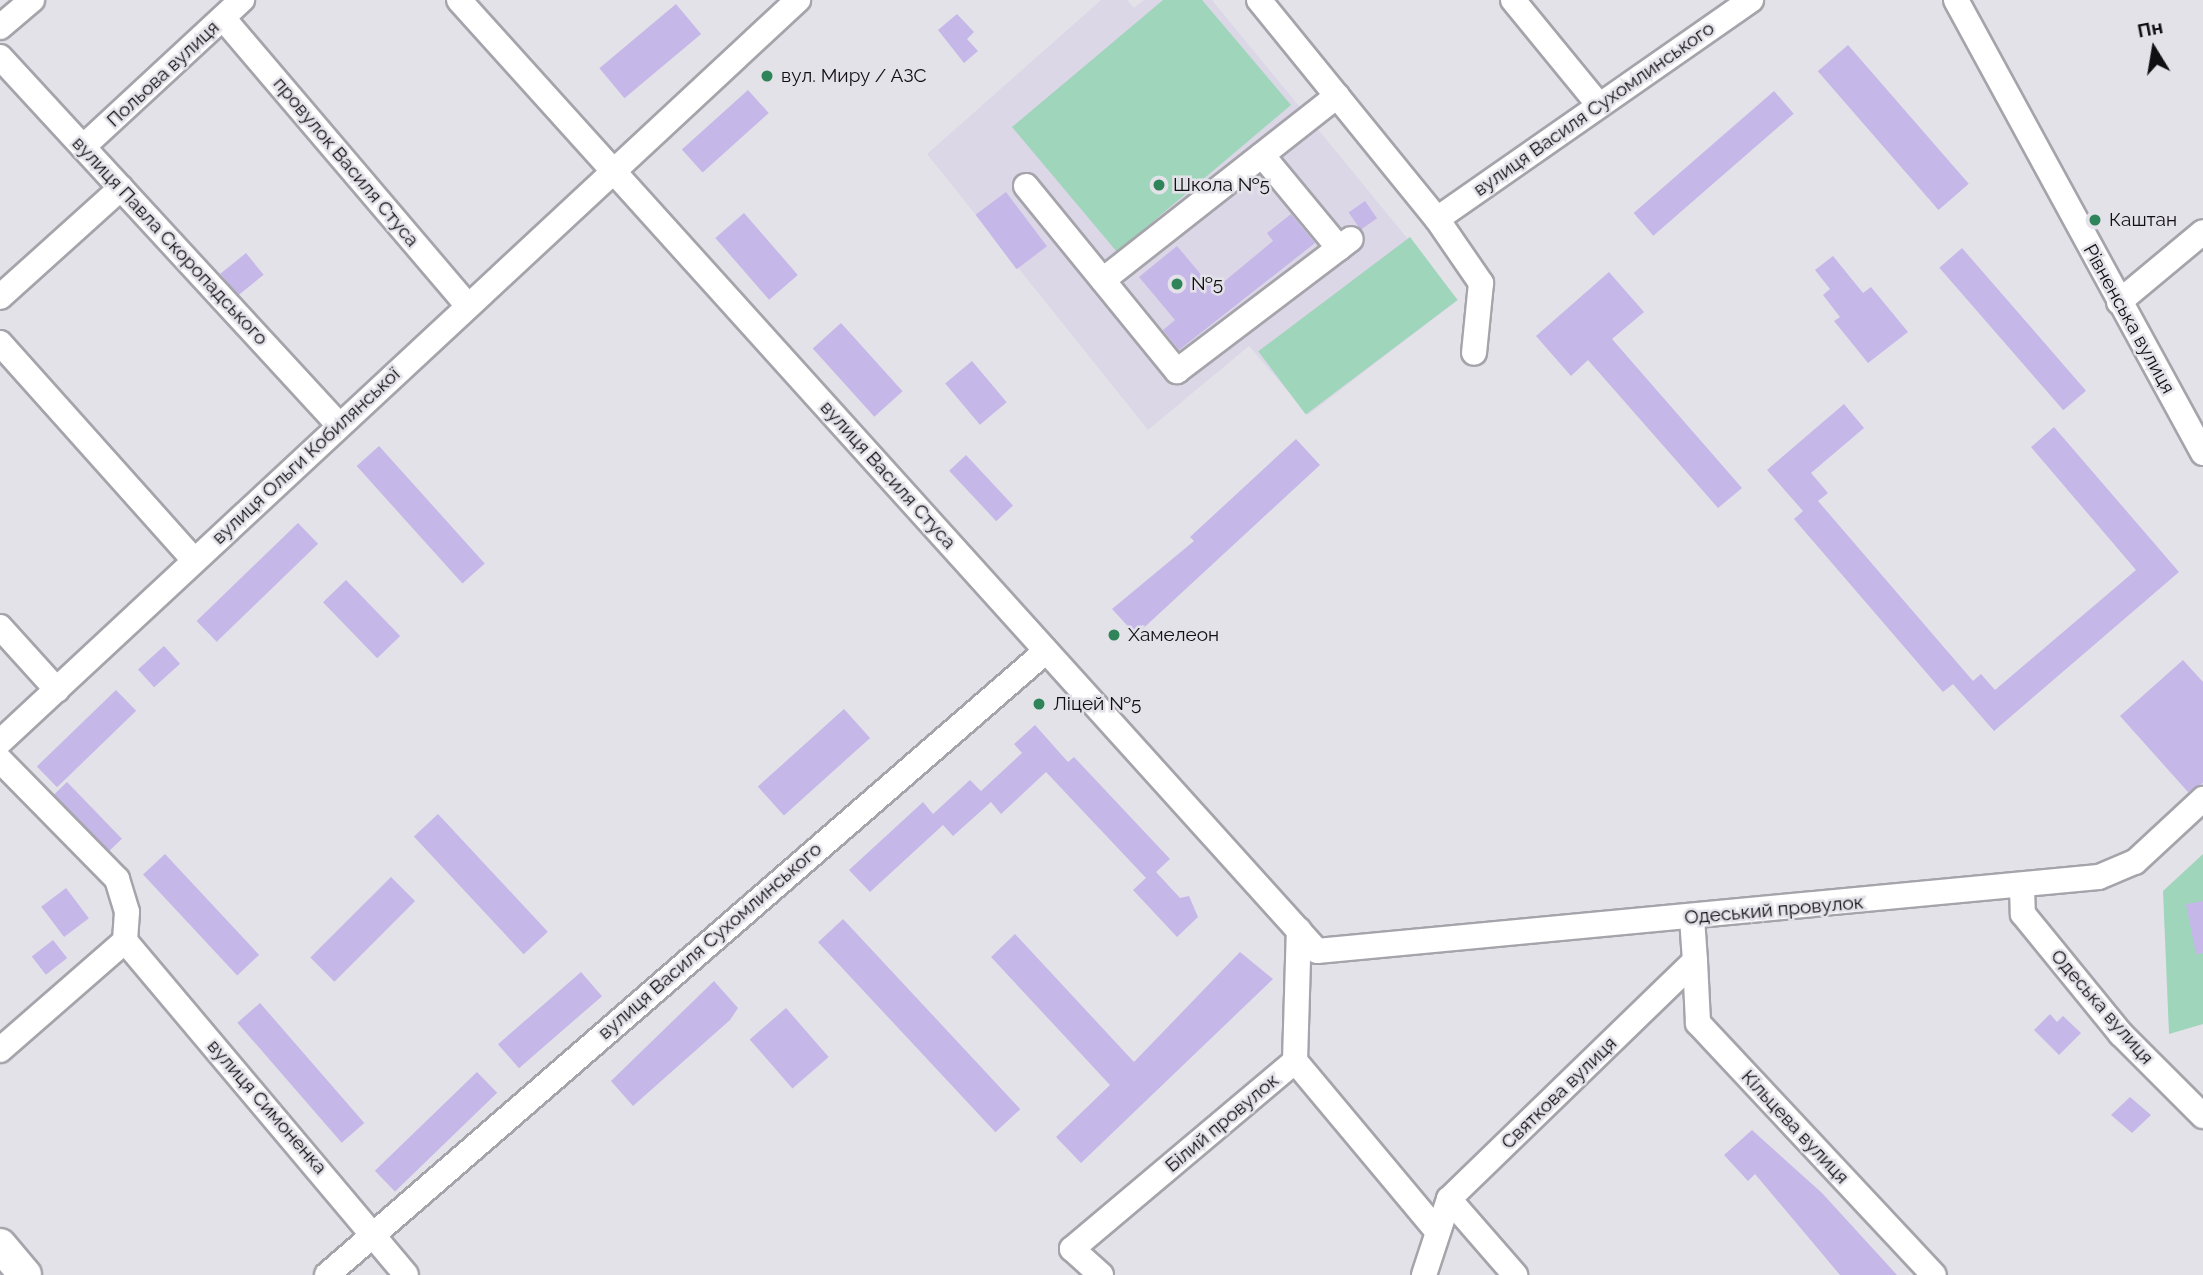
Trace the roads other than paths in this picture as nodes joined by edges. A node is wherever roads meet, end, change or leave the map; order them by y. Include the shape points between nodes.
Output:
1 (32, 0) edge
2 (242, 0) edge
3 (459, 0) edge
4 (798, 0) edge
5 (1259, 0) edge
6 (1513, 0) edge
7 (1956, 0) edge
8 (1749, 1) edge
9 (223, 18) junction
10 (0, 27) edge
11 (0, 57) edge
12 (1338, 96) junction
13 (1599, 105) junction
14 (83, 147) junction
15 (1262, 155) junction
16 (613, 170) junction
17 (1026, 186) dead end
18 (121, 188) junction
19 (1437, 219) junction
20 (2203, 232) edge
21 (1103, 280) junction
22 (0, 298) edge
23 (2119, 302) junction
24 (468, 306) junction
25 (0, 343) edge
26 (1474, 353) dead end
27 (340, 425) junction
28 (2203, 453) edge
29 (195, 561) junction
30 (0, 627) edge
31 (1046, 650) junction
32 (57, 690) junction
33 (0, 742) edge
34 (0, 760) edge
35 (2203, 799) edge
36 (2022, 889) junction
37 (1692, 918) junction
38 (1299, 930) junction
39 (125, 942) junction
40 (1317, 951) joint
41 (1695, 961) junction
42 (0, 1049) edge
43 (1296, 1061) junction
44 (2203, 1116) edge
45 (1449, 1199) junction
46 (1437, 1231) junction
47 (375, 1232) junction
48 (0, 1245) edge
49 (25, 1275) edge
50 (327, 1275) edge
51 (406, 1275) edge
52 (1100, 1275) edge
53 (1424, 1275) edge
54 (1515, 1275) edge
55 (1934, 1275) edge

1 - 10 street
2 - 9 street, Польова вулиця
3 - 16 street, вулиця Василя Стуса
4 - 16 street, вулиця Ольги Кобилянської
5 - 12 street
6 - 13 street
7 - 23 street, Рівненська вулиця
8 - 13 street, вулиця Василя Сухомлинського
9 - 14 street, Польова вулиця
9 - 24 street, провулок Василя Стуса
11 - 14 street, вулиця Павла Скоропадського
12 - 15 street
12 - 19 street
13 - 19 street, вулиця Василя Сухомлинського
14 - 18 street, вулиця Павла Скоропадського
15 - 21 street
15 - 21 street via 1345,244 1177,371
16 - 24 street, вулиця Ольги Кобилянської
16 - 31 street, вулиця Василя Стуса
17 - 21 street
18 - 22 street
18 - 27 street, вулиця Павла Скоропадського
19 - 26 street via 1481,283
20 - 23 street
23 - 28 street, Рівненська вулиця
24 - 27 street, вулиця Ольги Кобилянської
25 - 29 street
27 - 29 street, вулиця Ольги Кобилянської
29 - 32 street, вулиця Ольги Кобилянської
30 - 32 street
31 - 38 street, вулиця Василя Стуса
31 - 47 street, вулиця Василя Сухомлинського
32 - 33 street, вулиця Ольги Кобилянської
34 - 39 street via 117,879 127,912
35 - 36 street, Одеський провулок via 2135,862 2099,877
36 - 37 street, Одеський провулок
36 - 44 street, Одеська вулиця via 2023,914 2121,1034
37 - 40 street, Одеський провулок
37 - 41 street
38 - 40 street, вулиця Василя Стуса
38 - 43 street
39 - 42 street
39 - 47 street, вулиця Симоненка
41 - 45 street, Святкова вулиця
41 - 55 street, Кільцева вулиця via 1698,1023
43 - 46 street, Білий провулок
43 - 52 street, Білий провулок via 1072,1249
45 - 46 street, Святкова вулиця
45 - 54 street
46 - 53 street, Святкова вулиця
47 - 50 street, вулиця Василя Сухомлинського
47 - 51 street, вулиця Симоненка
48 - 49 main road

